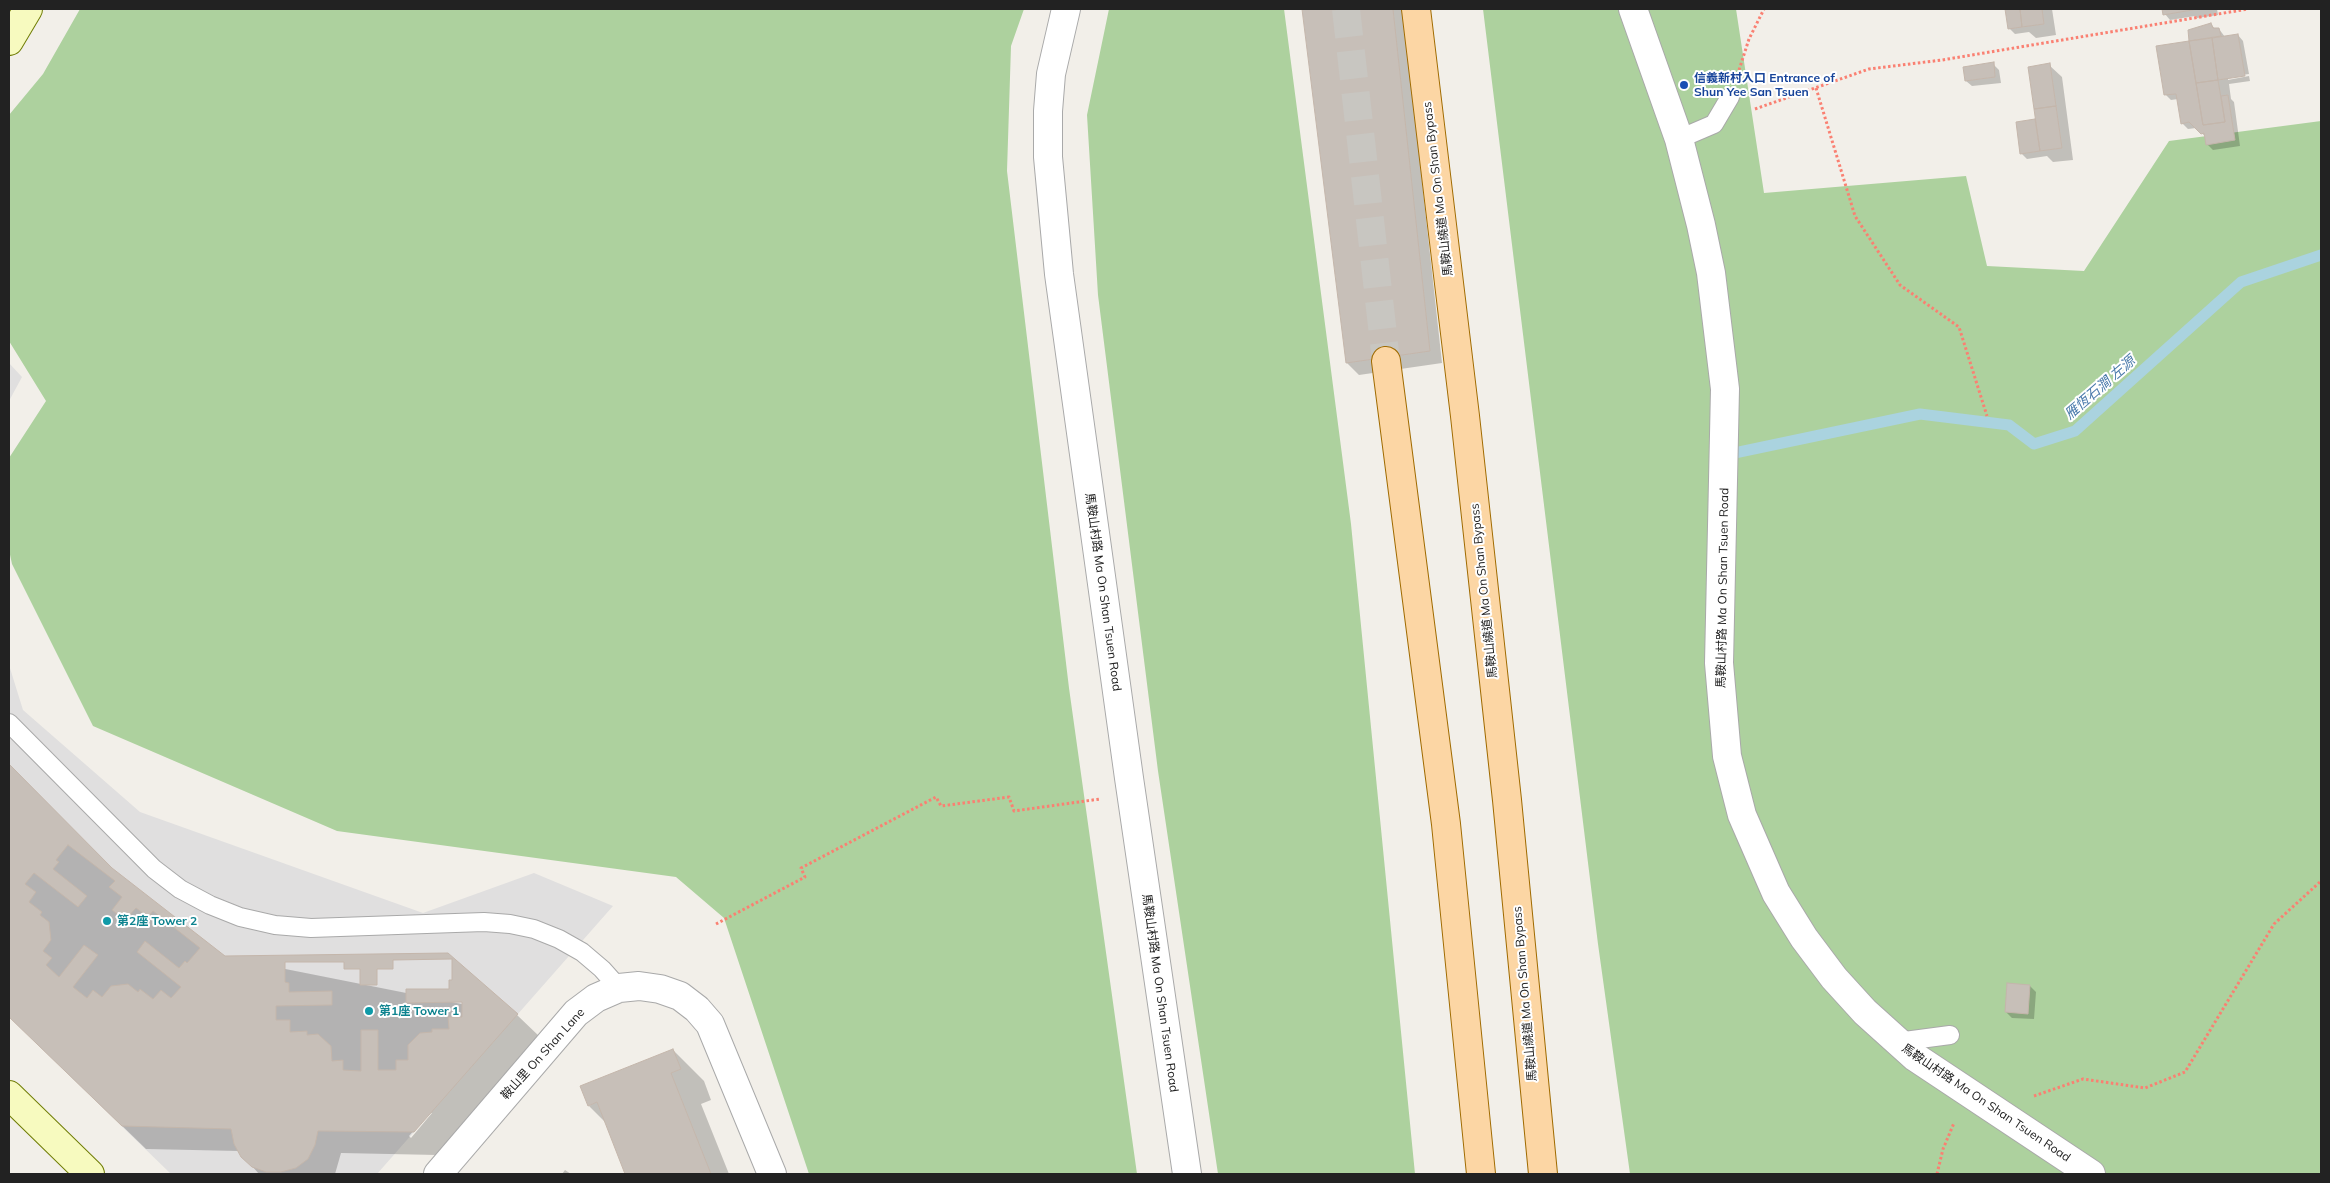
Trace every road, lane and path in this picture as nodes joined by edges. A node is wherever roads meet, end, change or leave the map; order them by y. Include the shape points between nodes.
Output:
1 (20, 9) edge
2 (28, 9) edge
3 (1066, 9) edge
4 (1416, 9) edge
5 (1633, 9) edge
6 (1764, 9) edge
7 (2248, 9) edge
8 (9, 25) edge
9 (9, 41) edge
10 (1816, 88) junction
11 (1730, 97) joint
12 (1714, 124) junction
13 (1678, 139) junction
14 (1386, 361) tunnel mouth
15 (1988, 416) dead end
16 (9, 723) edge
17 (1103, 798) dead end
18 (2321, 881) edge
19 (716, 924) dead end
20 (619, 988) junction
21 (1950, 1035) dead end
22 (1897, 1042) junction
23 (1969, 1094) junction
24 (9, 1095) edge
25 (1996, 1110) junction
26 (90, 1174) edge
27 (438, 1174) edge
28 (772, 1174) edge
29 (1187, 1174) edge
30 (1481, 1174) edge
31 (1543, 1174) edge
32 (1937, 1174) edge
33 (2090, 1174) edge

1 - 8 main road
2 - 9 main road
3 - 29 street, 馬鞍山村路 Ma On Shan Tsuen Road via 1051,74 1048,111 1048,157 1059,274
4 - 31 main road, 馬鞍山繞道 Ma On Shan Bypass via 1504,771
5 - 13 street, 馬鞍山村路 Ma On Shan Tsuen Road
6 - 11 path via 1749,39
7 - 10 path via 1870,69
10 - 12 path
10 - 15 path via 1855,216 1900,285 1959,328
11 - 12 lane
12 - 13 lane
13 - 22 street, 馬鞍山村路 Ma On Shan Tsuen Road via 1702,225 1725,389 1720,662 1726,749 1733,786 1763,866 1804,938 1834,978
14 - 30 main road via 1446,824
16 - 20 lane via 154,869 180,889 210,905 240,917 311,928 484,922 510,924 534,929 582,952
17 - 19 path via 1014,811 1009,797 941,806 936,796 801,868 805,877
18 - 25 path via 2274,924 2185,1072 2145,1088 2083,1079
20 - 27 street, 鞍山里 On Shan Lane via 596,998 576,1013
20 - 28 street, 鞍山里 On Shan Lane via 640,986 660,989 680,996 697,1008 710,1024
21 - 22 lane
22 - 23 street, 馬鞍山村路 Ma On Shan Tsuen Road
23 - 25 street, 馬鞍山村路 Ma On Shan Tsuen Road
23 - 32 path via 1950,1130
24 - 26 main road
25 - 33 street, 馬鞍山村路 Ma On Shan Tsuen Road

